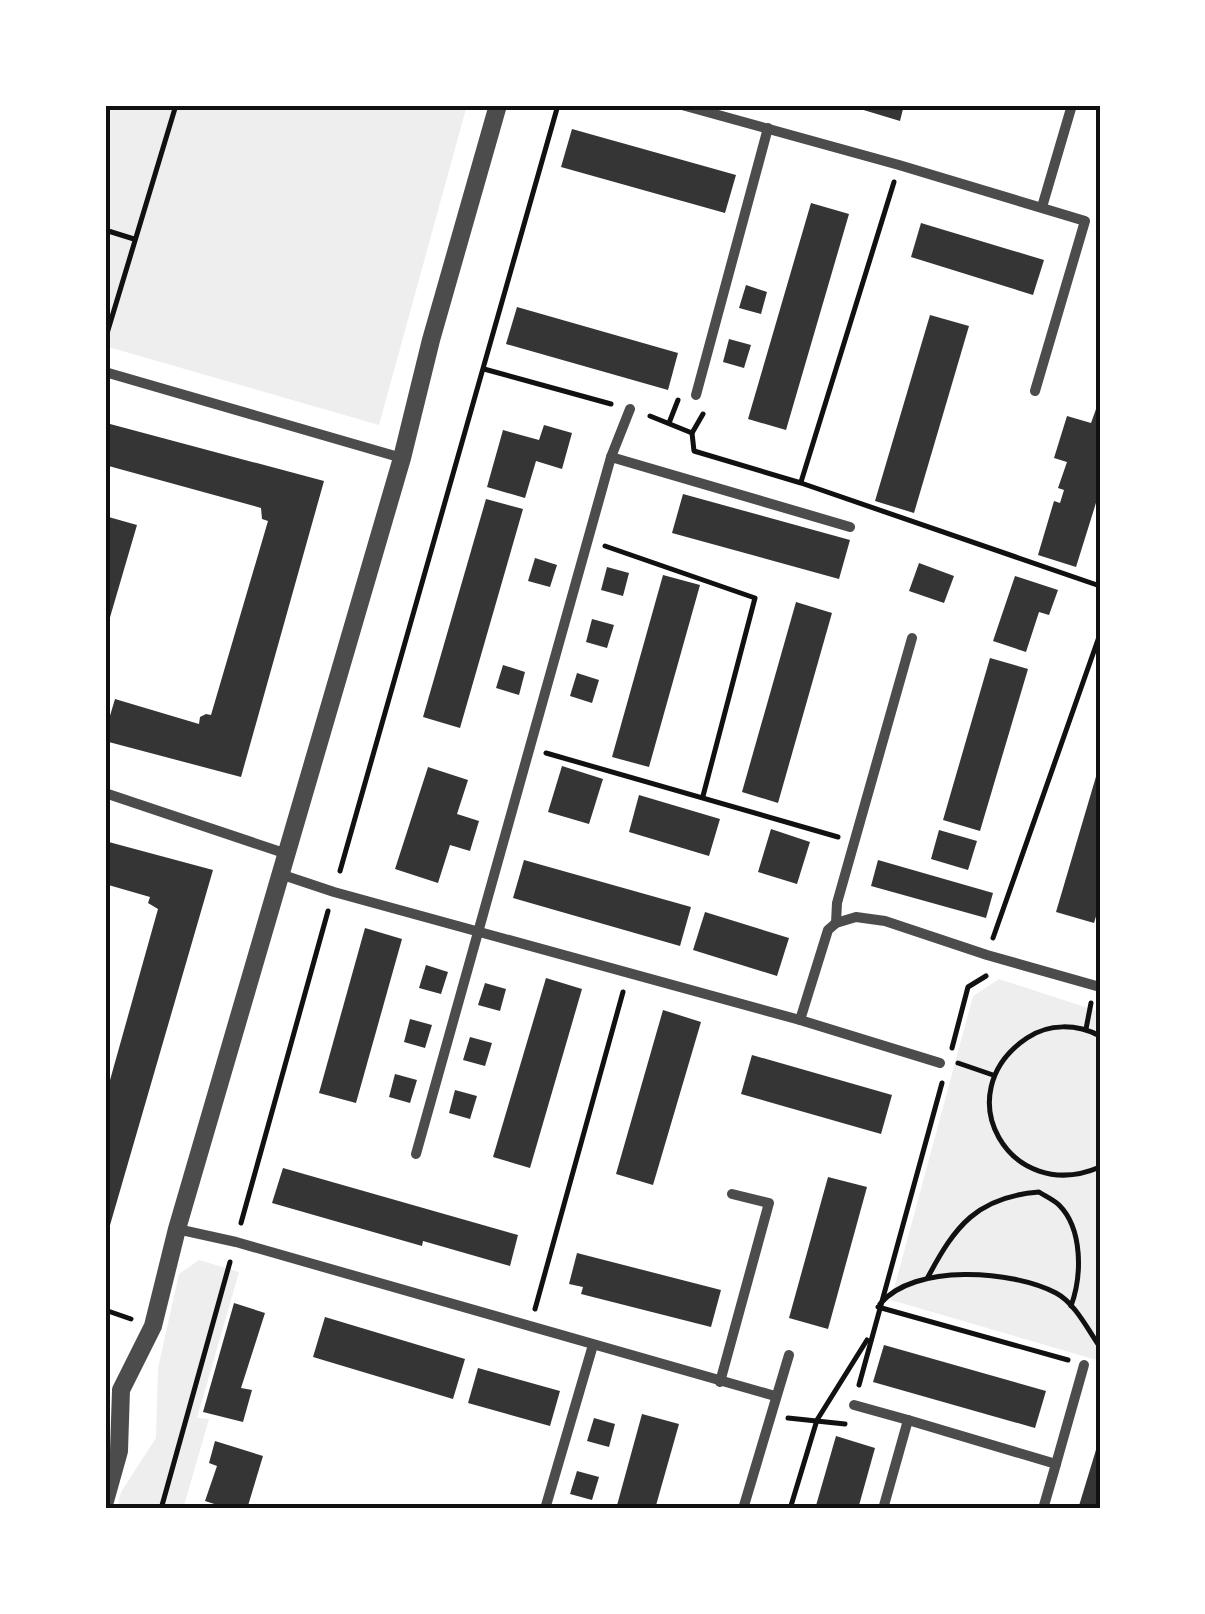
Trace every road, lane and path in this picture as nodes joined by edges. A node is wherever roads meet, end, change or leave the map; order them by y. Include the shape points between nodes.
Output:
1 (121, 105) edge
2 (176, 105) edge
3 (498, 105) edge
4 (558, 105) edge
5 (682, 105) edge
6 (1072, 105) edge
7 (105, 108) edge
8 (714, 109) edge
9 (768, 128) junction
10 (899, 165) junction
11 (1042, 207) junction
12 (105, 230) edge
13 (134, 239) junction
14 (105, 340) edge
15 (484, 369) junction
16 (105, 372) edge
17 (1035, 391) dead end
18 (696, 395) dead end
19 (630, 409) junction
20 (611, 457) junction
21 (402, 458) junction
22 (801, 483) junction
23 (850, 527) dead end
24 (588, 540) junction
25 (1100, 586) edge
26 (1100, 634) edge
27 (912, 638) dead end
28 (529, 749) junction
29 (105, 793) edge
30 (703, 796) junction
31 (856, 842) junction
32 (287, 854) junction
33 (280, 874) junction
34 (334, 892) junction
35 (836, 923) junction
36 (478, 932) junction
37 (987, 955) junction
38 (1009, 961) junction
39 (628, 974) junction
40 (1100, 986) edge
41 (800, 1020) junction
42 (1100, 1036) edge
43 (944, 1064) junction
44 (993, 1075) junction
45 (416, 1154) dead end
46 (1100, 1168) edge
47 (732, 1194) dead end
48 (177, 1229) junction
49 (236, 1242) junction
50 (928, 1277) junction
51 (1071, 1306) junction
52 (878, 1307) junction
53 (530, 1326) junction
54 (872, 1333) junction
55 (593, 1345) junction
56 (1100, 1347) edge
57 (789, 1355) dead end
58 (1084, 1365) joint
59 (720, 1382) junction
60 (113, 1388) edge
61 (775, 1396) junction
62 (854, 1405) junction
63 (768, 1416) junction
64 (817, 1420) junction
65 (908, 1420) junction
66 (1056, 1464) junction
67 (105, 1501) edge
68 (161, 1509) edge
69 (545, 1509) edge
70 (742, 1509) edge
71 (790, 1509) edge
72 (883, 1509) edge
73 (1042, 1509) edge

1 - 7 path
2 - 13 path
3 - 21 street
4 - 15 path
5 - 8 street
6 - 11 street
8 - 9 street
9 - 10 street
9 - 18 street
10 - 11 street
10 - 22 path
11 - 17 street via 1085,221
12 - 13 path
13 - 14 path
15 - 19 path
15 - 34 path
16 - 21 street
19 - 20 street
19 - 22 path via 692,432 694,451
20 - 23 street
20 - 24 street
21 - 32 street
22 - 25 path
24 - 28 street
24 - 30 path via 755,598
26 - 37 path
27 - 31 street
28 - 30 path
28 - 36 street
29 - 32 street
30 - 31 path
31 - 35 street
32 - 33 street
33 - 34 street
33 - 48 street
34 - 36 street
34 - 49 path
35 - 37 street via 856,917 885,921
35 - 41 street via 828,930
36 - 39 street
36 - 45 street
37 - 38 street
38 - 40 street
38 - 43 path via 968,986
39 - 41 street
39 - 53 path
41 - 43 street
42 - 44 path via 1064,1026 1036,1032 1009,1050
43 - 44 path
43 - 52 path
44 - 46 path via 991,1121 1002,1145 1025,1166 1056,1176
47 - 59 street via 769,1203
48 - 49 street
48 - 60 street via 153,1326
49 - 53 street
49 - 68 path
50 - 51 path via 990,1275 1057,1293
50 - 51 path via 970,1214 1038,1192 1058,1204 1073,1226 1078,1265
50 - 52 path via 890,1292
51 - 56 path
52 - 54 path
52 - 58 path
53 - 55 street
54 - 62 path
54 - 64 path
55 - 59 street
55 - 69 street
57 - 61 street
58 - 66 street
59 - 61 street
60 - 67 street via 118,1452
61 - 63 street
62 - 64 path via 844,1426
62 - 65 street
63 - 64 path
63 - 70 street
64 - 71 path
65 - 66 street
65 - 72 street
66 - 73 street

